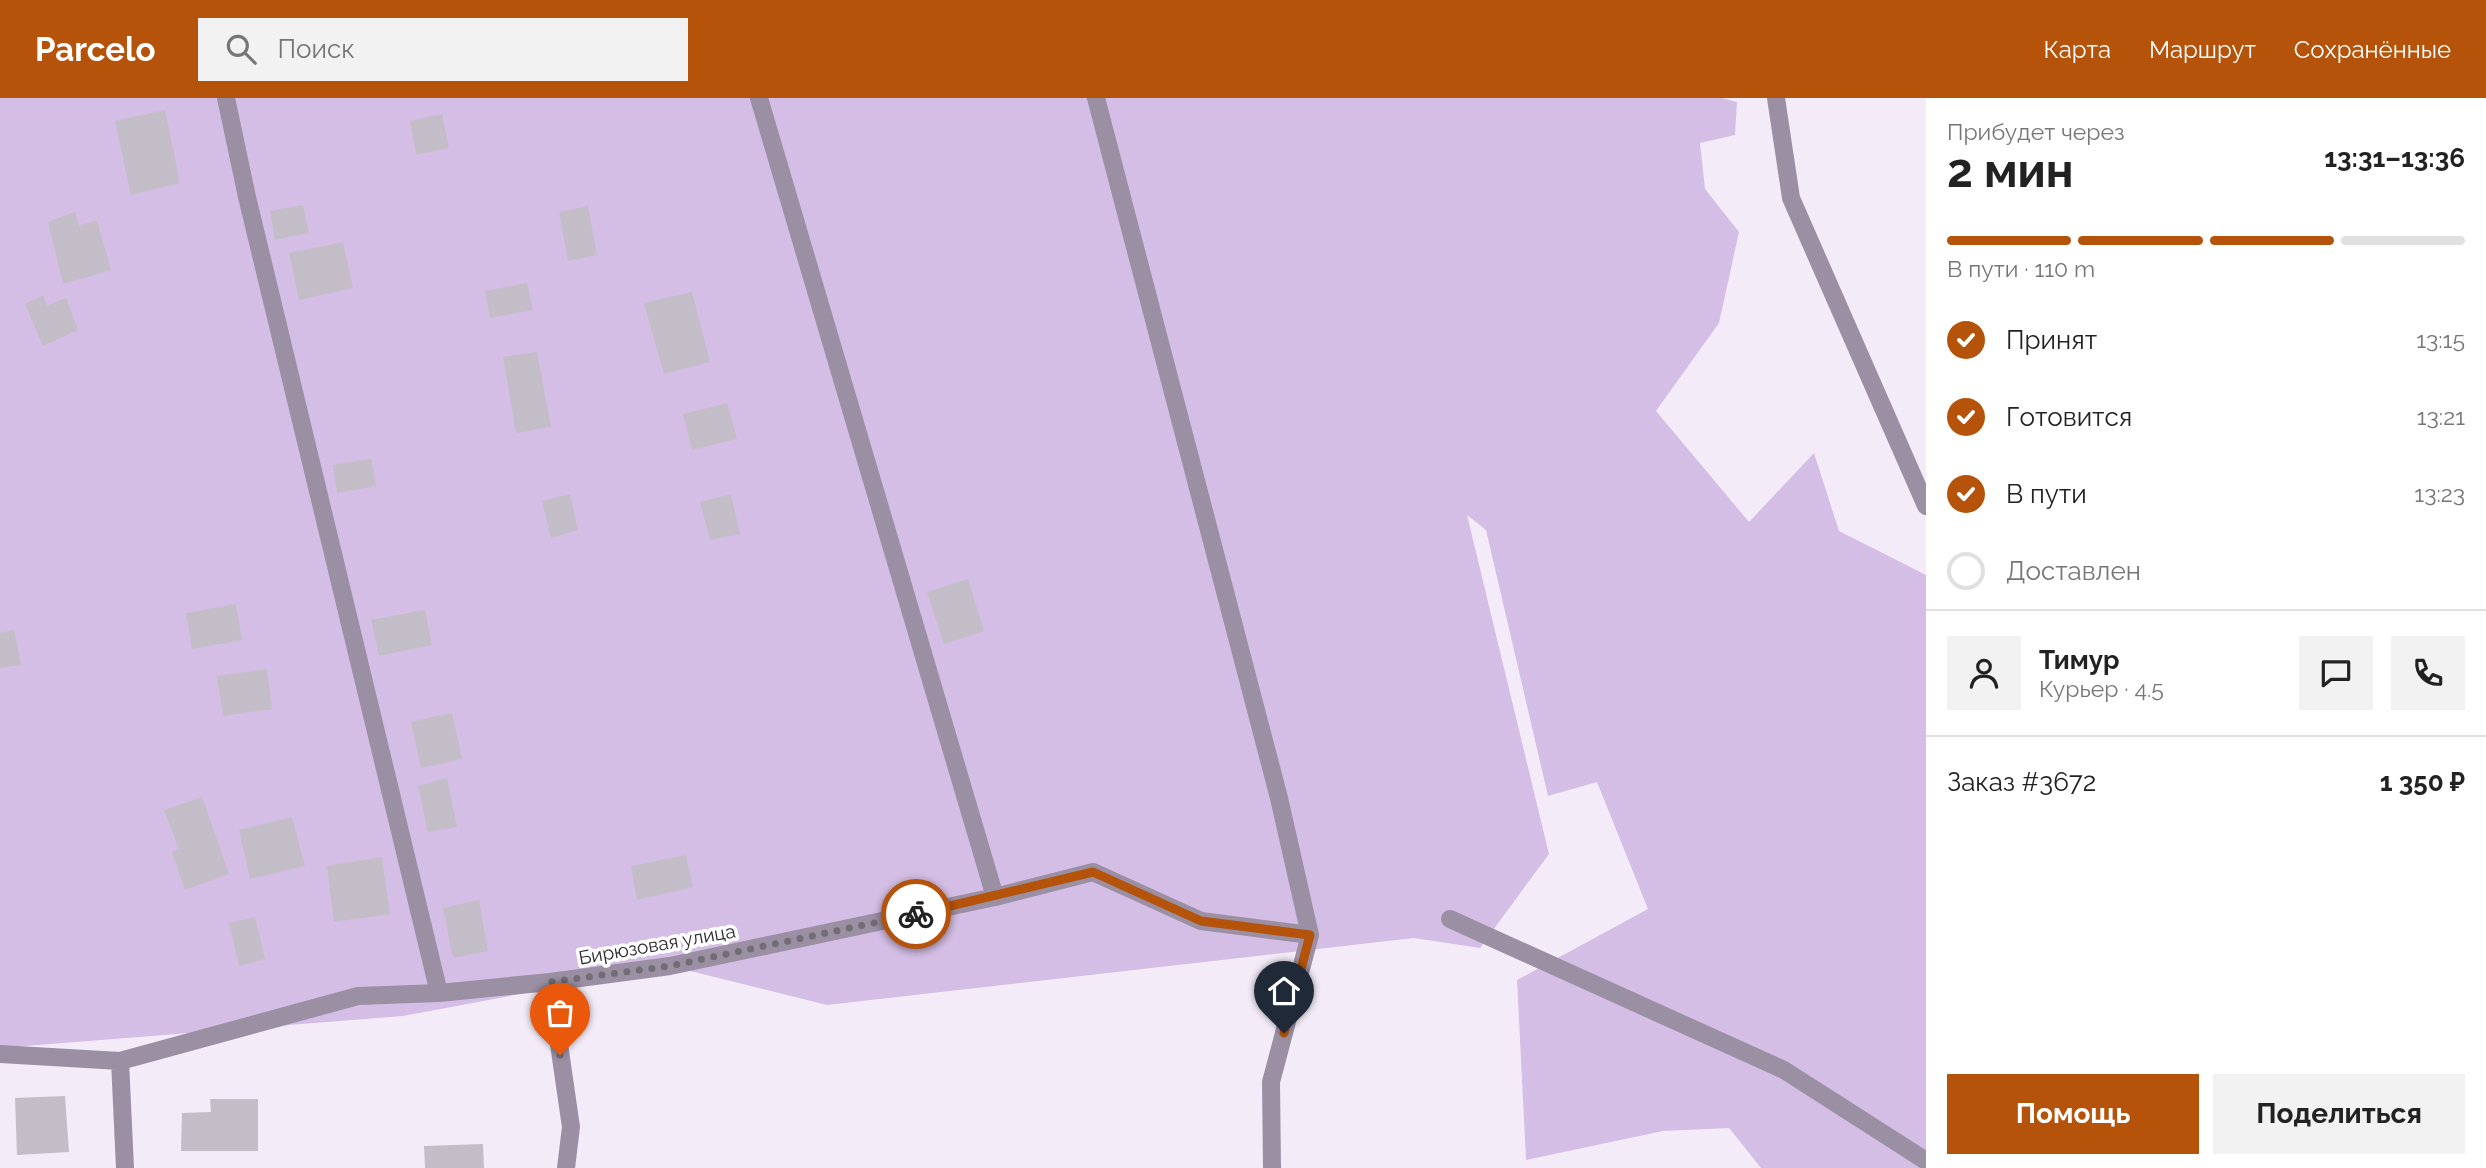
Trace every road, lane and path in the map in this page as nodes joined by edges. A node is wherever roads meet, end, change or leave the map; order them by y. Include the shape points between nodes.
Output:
1 (226, 98) edge
2 (759, 98) edge
3 (1096, 98) edge
4 (1776, 98) edge
5 (1926, 506) edge
6 (995, 897) junction
7 (1450, 919) dead end
8 (1310, 935) junction
9 (550, 982) junction
10 (439, 993) junction
11 (0, 1055) edge
12 (120, 1061) junction
13 (1926, 1161) edge
14 (125, 1168) edge
15 (566, 1168) edge
16 (1272, 1168) edge

1 - 10 street
2 - 6 street
3 - 8 street via 1279,798
4 - 5 street via 1791,198
6 - 8 street, Бирюзовая улица via 1093,872 1201,921
6 - 9 street, Бирюзовая улица via 670,966
7 - 13 street via 1784,1070
8 - 16 street via 1271,1082
9 - 10 street, Бирюзовая улица
9 - 15 street via 571,1127
10 - 12 street, Бирюзовая улица via 358,996
11 - 12 street, Бирюзовая улица
12 - 14 street

